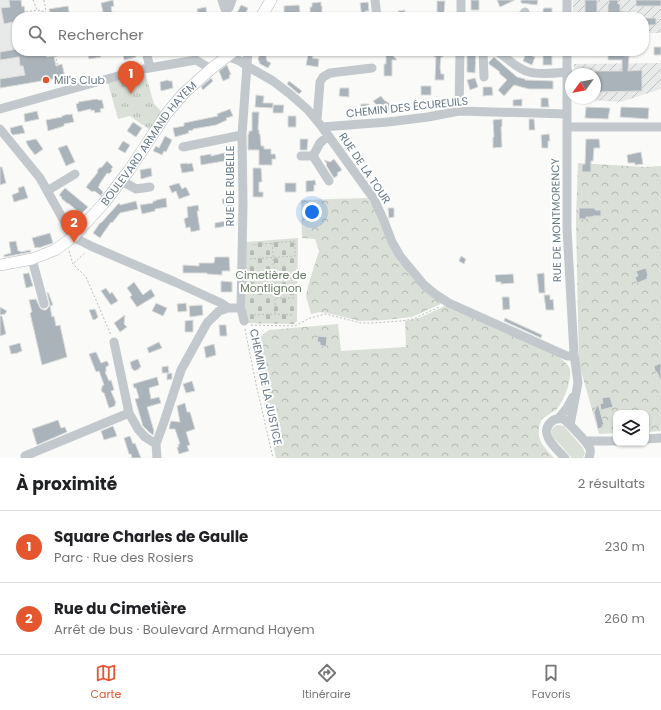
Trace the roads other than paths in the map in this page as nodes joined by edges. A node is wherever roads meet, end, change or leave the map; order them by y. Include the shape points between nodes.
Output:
1 (222, 0) edge
2 (232, 0) edge
3 (375, 0) edge
4 (461, 0) edge
5 (567, 0) edge
6 (376, 12) edge
7 (461, 12) edge
8 (567, 12) edge
9 (147, 56) edge
10 (228, 56) edge
11 (234, 56) edge
12 (248, 56) edge
13 (460, 56) edge
14 (483, 56) edge
15 (503, 56) edge
16 (567, 56) edge
17 (247, 66) junction
18 (150, 68) junction
19 (372, 68) dead end
20 (568, 68) edge
21 (211, 69) junction
22 (565, 72) edge
23 (484, 77) dead end
24 (568, 104) edge
25 (0, 109) edge
26 (458, 111) junction
27 (568, 114) junction
28 (319, 124) junction
29 (567, 127) junction
30 (661, 127) edge
31 (0, 129) edge
32 (242, 135) junction
33 (328, 136) junction
34 (183, 147) dead end
35 (301, 156) dead end
36 (313, 156) junction
37 (75, 174) dead end
38 (122, 181) junction
39 (329, 181) dead end
40 (150, 187) dead end
41 (47, 191) junction
42 (70, 240) junction
43 (32, 259) junction
44 (0, 266) edge
45 (44, 304) dead end
46 (228, 308) junction
47 (241, 308) junction
48 (247, 318) road end
49 (114, 342) road end
50 (574, 356) junction
51 (578, 389) junction
52 (129, 413) junction
53 (558, 419) junction
54 (570, 425) junction
55 (661, 438) edge
56 (585, 441) junction
57 (649, 441) edge
58 (613, 443) edge
59 (156, 444) junction
60 (613, 444) edge
61 (26, 456) dead end
62 (590, 456) edge
63 (157, 458) edge
64 (565, 458) edge

1 - 2 street via 225,9 229,8
3 - 6 street
4 - 7 street
5 - 8 street
9 - 18 street
10 - 21 main road, BOULEVARD ARMAND HAYEM
11 - 17 street, RUE DE LA TOUR
12 - 17 street, RUE DE RUBELLE
13 - 26 street
14 - 23 street
15 - 22 street via 530,73
16 - 20 street, RUE DE MONTMORENCY
17 - 28 street, RUE DE LA TOUR via 273,81 308,110
17 - 32 street, RUE DE RUBELLE
18 - 21 street via 196,60
18 - 25 street
19 - 28 street via 330,73 323,77 320,82
21 - 38 main road, BOULEVARD ARMAND HAYEM via 184,93 167,113
24 - 27 street, RUE DE MONTMORENCY
26 - 27 street, CHEMIN DES ÉCUREUILS
26 - 28 street, CHEMIN DES ÉCUREUILS via 388,122
27 - 29 street, RUE DE MONTMORENCY
28 - 33 street, RUE DE LA TOUR
29 - 30 street
29 - 50 street, RUE DE MONTMORENCY via 567,229
31 - 41 street via 40,178
32 - 34 street
32 - 47 street, RUE DE RUBELLE via 246,260
33 - 36 street via 320,143
33 - 50 street, RUE DE LA TOUR via 374,199 400,256 435,294 449,303 567,356
35 - 36 street
36 - 39 street
37 - 41 street
38 - 40 street via 136,189
38 - 42 main road, BOULEVARD ARMAND HAYEM
41 - 42 street
42 - 43 main road, BOULEVARD ARMAND HAYEM via 56,250
42 - 46 street via 93,247 175,282
43 - 44 main road, BOULEVARD ARMAND HAYEM
43 - 45 street
46 - 47 street
46 - 59 street via 219,311 207,323 181,370
47 - 48 street, RUE DE RUBELLE
49 - 52 street
50 - 51 street, RUE DE MONTMORENCY
51 - 53 street
51 - 54 street, RUE DE MONTMORENCY
52 - 59 street via 138,429
52 - 61 street
53 - 54 street via 565,420
53 - 64 street via 550,423 546,434
54 - 56 street
55 - 57 street
56 - 58 street
56 - 62 street via 589,446
59 - 63 street
60 - 62 street via 597,448

